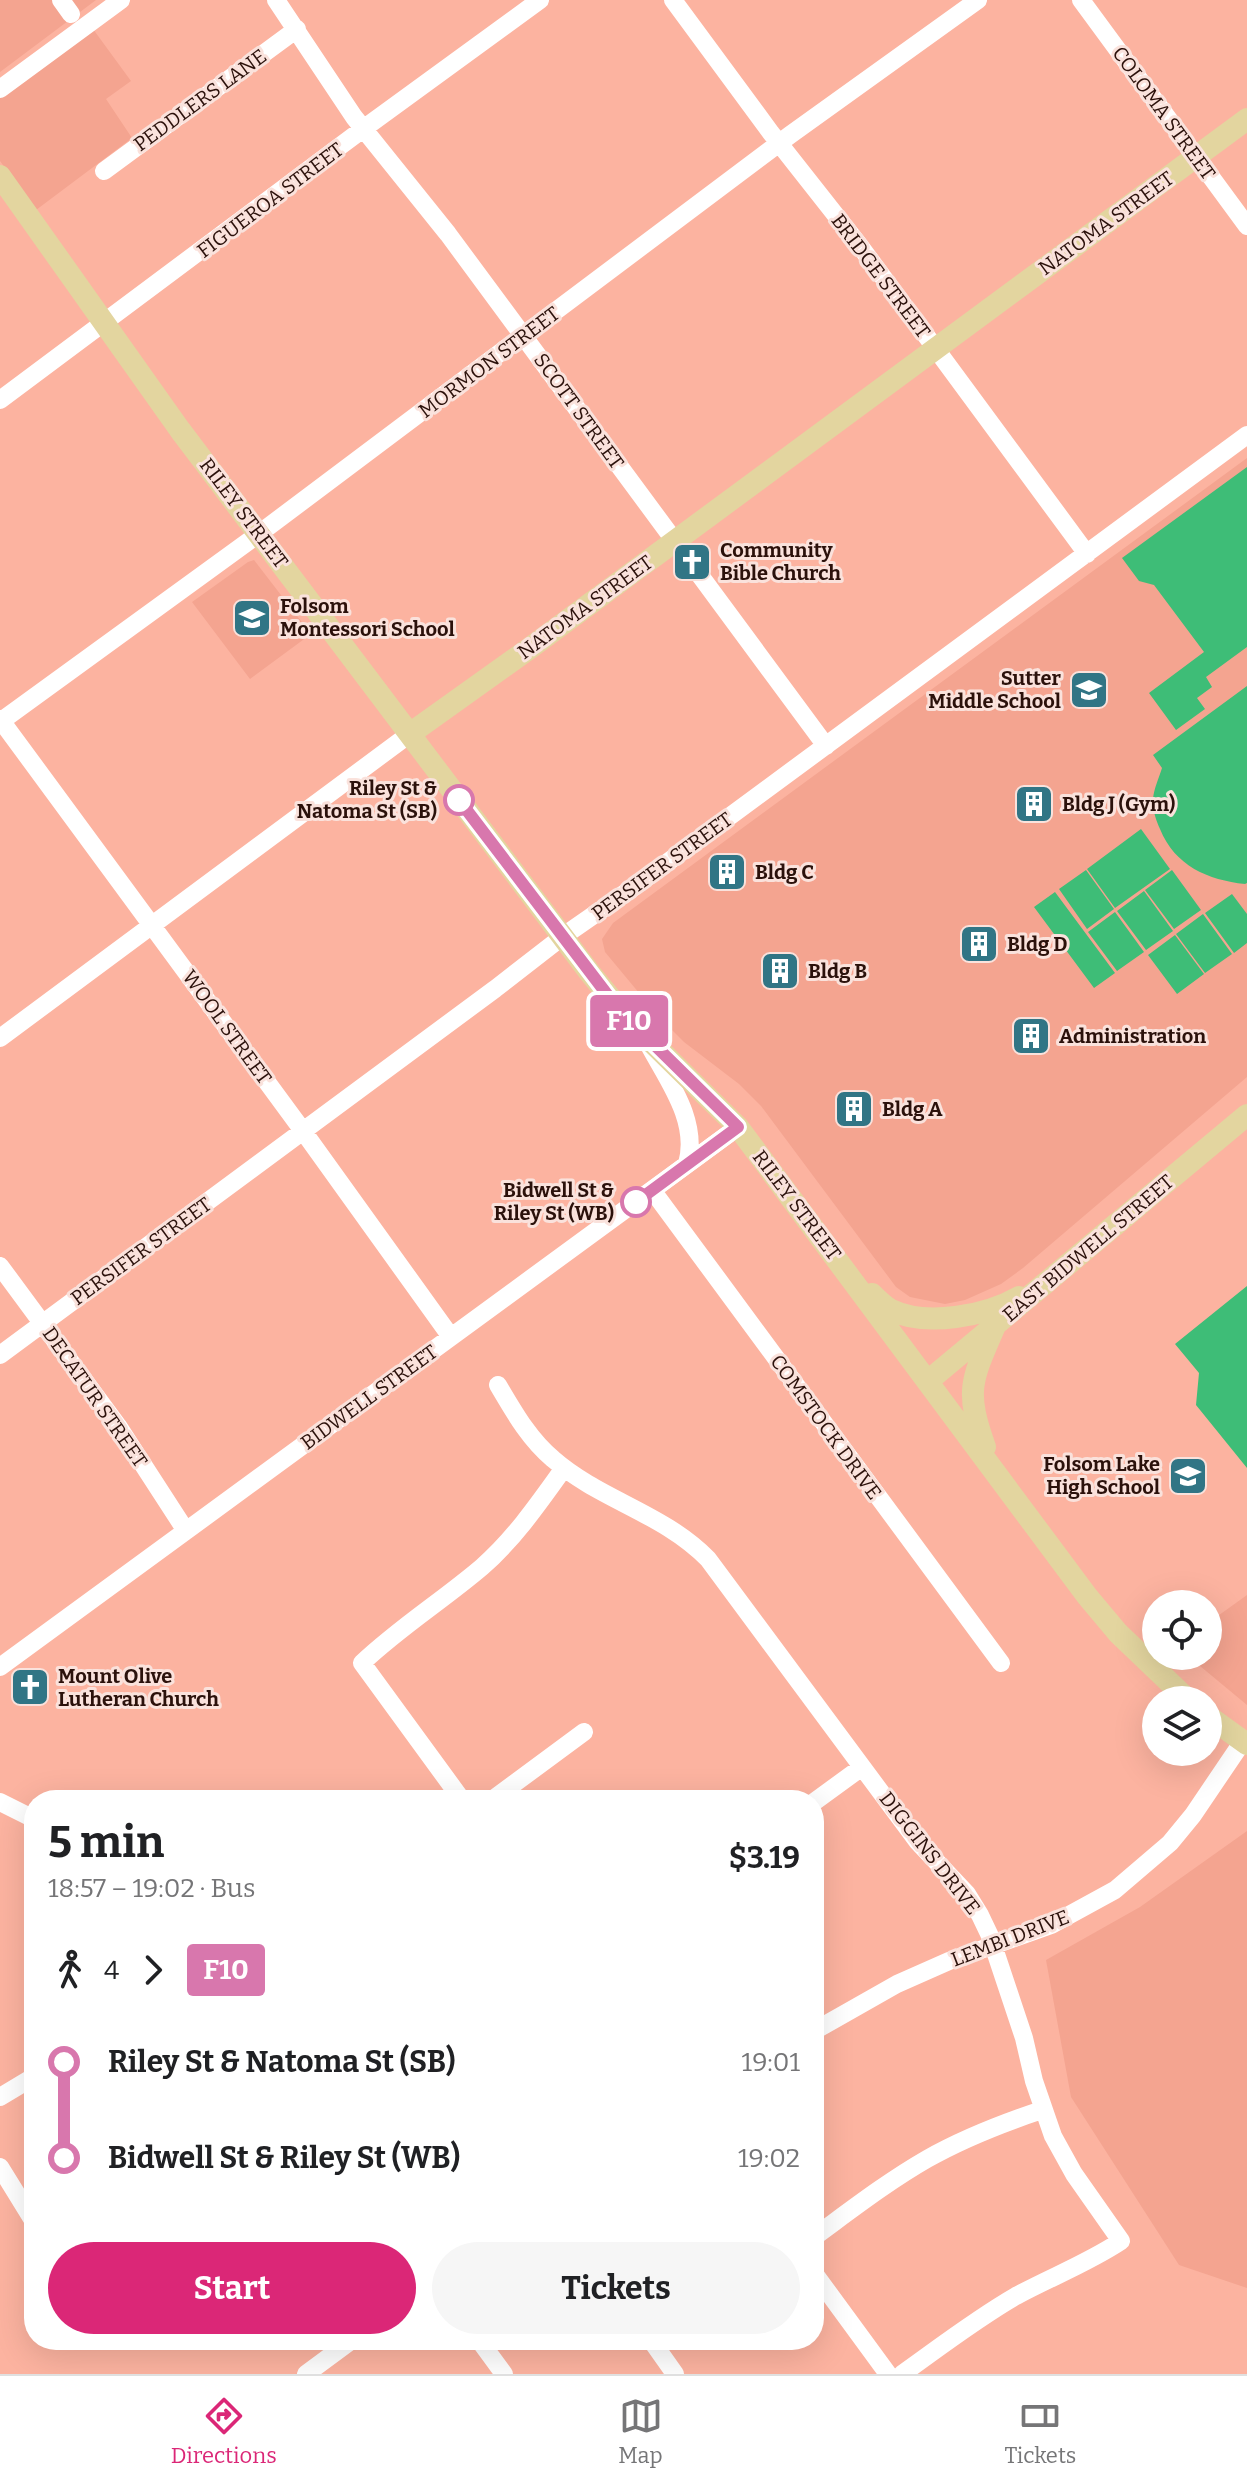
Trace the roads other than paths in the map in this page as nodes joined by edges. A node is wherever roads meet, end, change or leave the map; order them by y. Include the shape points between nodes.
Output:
1 (121, 0) edge
2 (276, 0) edge
3 (540, 0) edge
4 (673, 0) edge
5 (978, 0) edge
6 (1081, 0) edge
7 (297, 29) junction
8 (0, 89) edge
9 (1247, 119) edge
10 (363, 129) junction
11 (779, 143) junction
12 (1197, 156) junction
13 (104, 171) dead end
14 (0, 176) edge
15 (1247, 226) edge
16 (105, 324) junction
17 (524, 336) junction
18 (935, 349) junction
19 (5, 396) edge
20 (1247, 435) edge
21 (260, 533) junction
22 (675, 541) junction
23 (1087, 554) junction
24 (0, 721) edge
25 (411, 733) junction
26 (826, 746) junction
27 (152, 926) junction
28 (562, 937) junction
29 (645, 1037) junction
30 (0, 1038) edge
31 (1247, 1115) edge
32 (738, 1127) junction
33 (303, 1131) junction
34 (687, 1164) junction
35 (652, 1190) junction
36 (841, 1264) junction
37 (0, 1266) edge
38 (1051, 1278) junction
39 (43, 1323) junction
40 (996, 1324) junction
41 (451, 1337) junction
42 (0, 1355) edge
43 (928, 1381) junction
44 (498, 1385) dead end
45 (991, 1466) junction
46 (564, 1468) junction
47 (186, 1531) junction
48 (1001, 1663) dead end
49 (0, 1667) edge
50 (1173, 1686) edge
51 (1222, 1726) edge
52 (584, 1732) dead end
53 (1245, 1743) edge
54 (862, 1767) junction
55 (455, 1790) edge
56 (506, 1790) edge
57 (824, 1795) edge
58 (0, 1802) edge
59 (24, 1814) edge
60 (993, 1945) junction
61 (824, 2025) edge
62 (24, 2083) edge
63 (0, 2097) edge
64 (1042, 2110) junction
65 (0, 2167) edge
66 (24, 2206) edge
67 (824, 2230) edge
68 (824, 2287) edge
69 (343, 2350) edge
70 (486, 2350) edge
71 (658, 2350) edge
72 (328, 2368) edge
73 (306, 2374) edge
74 (504, 2374) edge
75 (675, 2374) edge
76 (888, 2374) edge
77 (902, 2374) edge

1 - 8 street
2 - 7 street, SCOTT STREET
3 - 10 street, FIGUEROA STREET
4 - 11 street, BRIDGE STREET
5 - 11 street, MORMON STREET
6 - 12 street, COLOMA STREET
7 - 10 street, SCOTT STREET
7 - 13 street, PEDDLERS LANE
9 - 12 main road, NATOMA STREET
10 - 16 street, FIGUEROA STREET
10 - 17 street, SCOTT STREET
11 - 17 street, MORMON STREET
11 - 18 street, BRIDGE STREET
12 - 15 street, COLOMA STREET
12 - 18 main road, NATOMA STREET
14 - 16 main road, RILEY STREET
16 - 19 street, FIGUEROA STREET
16 - 21 main road, RILEY STREET
17 - 21 street, MORMON STREET
17 - 22 street, SCOTT STREET
18 - 22 main road, NATOMA STREET
18 - 23 street, BRIDGE STREET
20 - 23 street, PERSIFER STREET
21 - 24 street, MORMON STREET
21 - 25 main road, RILEY STREET
22 - 25 main road, NATOMA STREET
22 - 26 street, SCOTT STREET
23 - 26 street, PERSIFER STREET
24 - 27 street, WOOL STREET
25 - 27 street, NATOMA STREET
25 - 28 main road, RILEY STREET
26 - 28 street, PERSIFER STREET
27 - 30 street, NATOMA STREET
27 - 33 street, WOOL STREET
28 - 29 main road, RILEY STREET
28 - 33 street, PERSIFER STREET
29 - 32 main road, RILEY STREET
29 - 34 street via 688,1123
31 - 38 main road, EAST BIDWELL STREET
32 - 34 street, BIDWELL STREET
32 - 36 main road, RILEY STREET
33 - 39 street, PERSIFER STREET
33 - 41 street, WOOL STREET
34 - 35 street, BIDWELL STREET
35 - 41 street, BIDWELL STREET
35 - 48 street, COMSTOCK DRIVE
36 - 38 main road via 890,1309 922,1319 956,1317 1006,1304
36 - 43 main road, RILEY STREET
37 - 39 street, DECATUR STREET
38 - 40 main road, EAST BIDWELL STREET
39 - 42 street, PERSIFER STREET
39 - 47 street, DECATUR STREET
40 - 43 main road, EAST BIDWELL STREET
40 - 45 main road via 973,1374 971,1399
41 - 47 street, BIDWELL STREET
43 - 45 main road, RILEY STREET
44 - 46 street, DIGGINS DRIVE via 535,1442
45 - 50 main road, RILEY STREET via 1087,1596
46 - 54 street, DIGGINS DRIVE via 693,1544 718,1570
46 - 55 street via 499,1551 362,1663
47 - 49 street, BIDWELL STREET
51 - 53 main road
52 - 56 street
53 - 60 street, LEMBI DRIVE via 1193,1815 1143,1868 1084,1909
54 - 57 street
54 - 60 street, DIGGINS DRIVE via 917,1841 967,1894
58 - 59 street
60 - 61 street, LEMBI DRIVE via 897,1984
60 - 64 street, DIGGINS DRIVE
62 - 63 street
64 - 67 street via 928,2158
64 - 77 street, DIGGINS DRIVE via 1066,2162 1121,2241 980,2318
65 - 66 street
68 - 76 street
69 - 72 street
70 - 74 street
71 - 75 street
72 - 73 street

